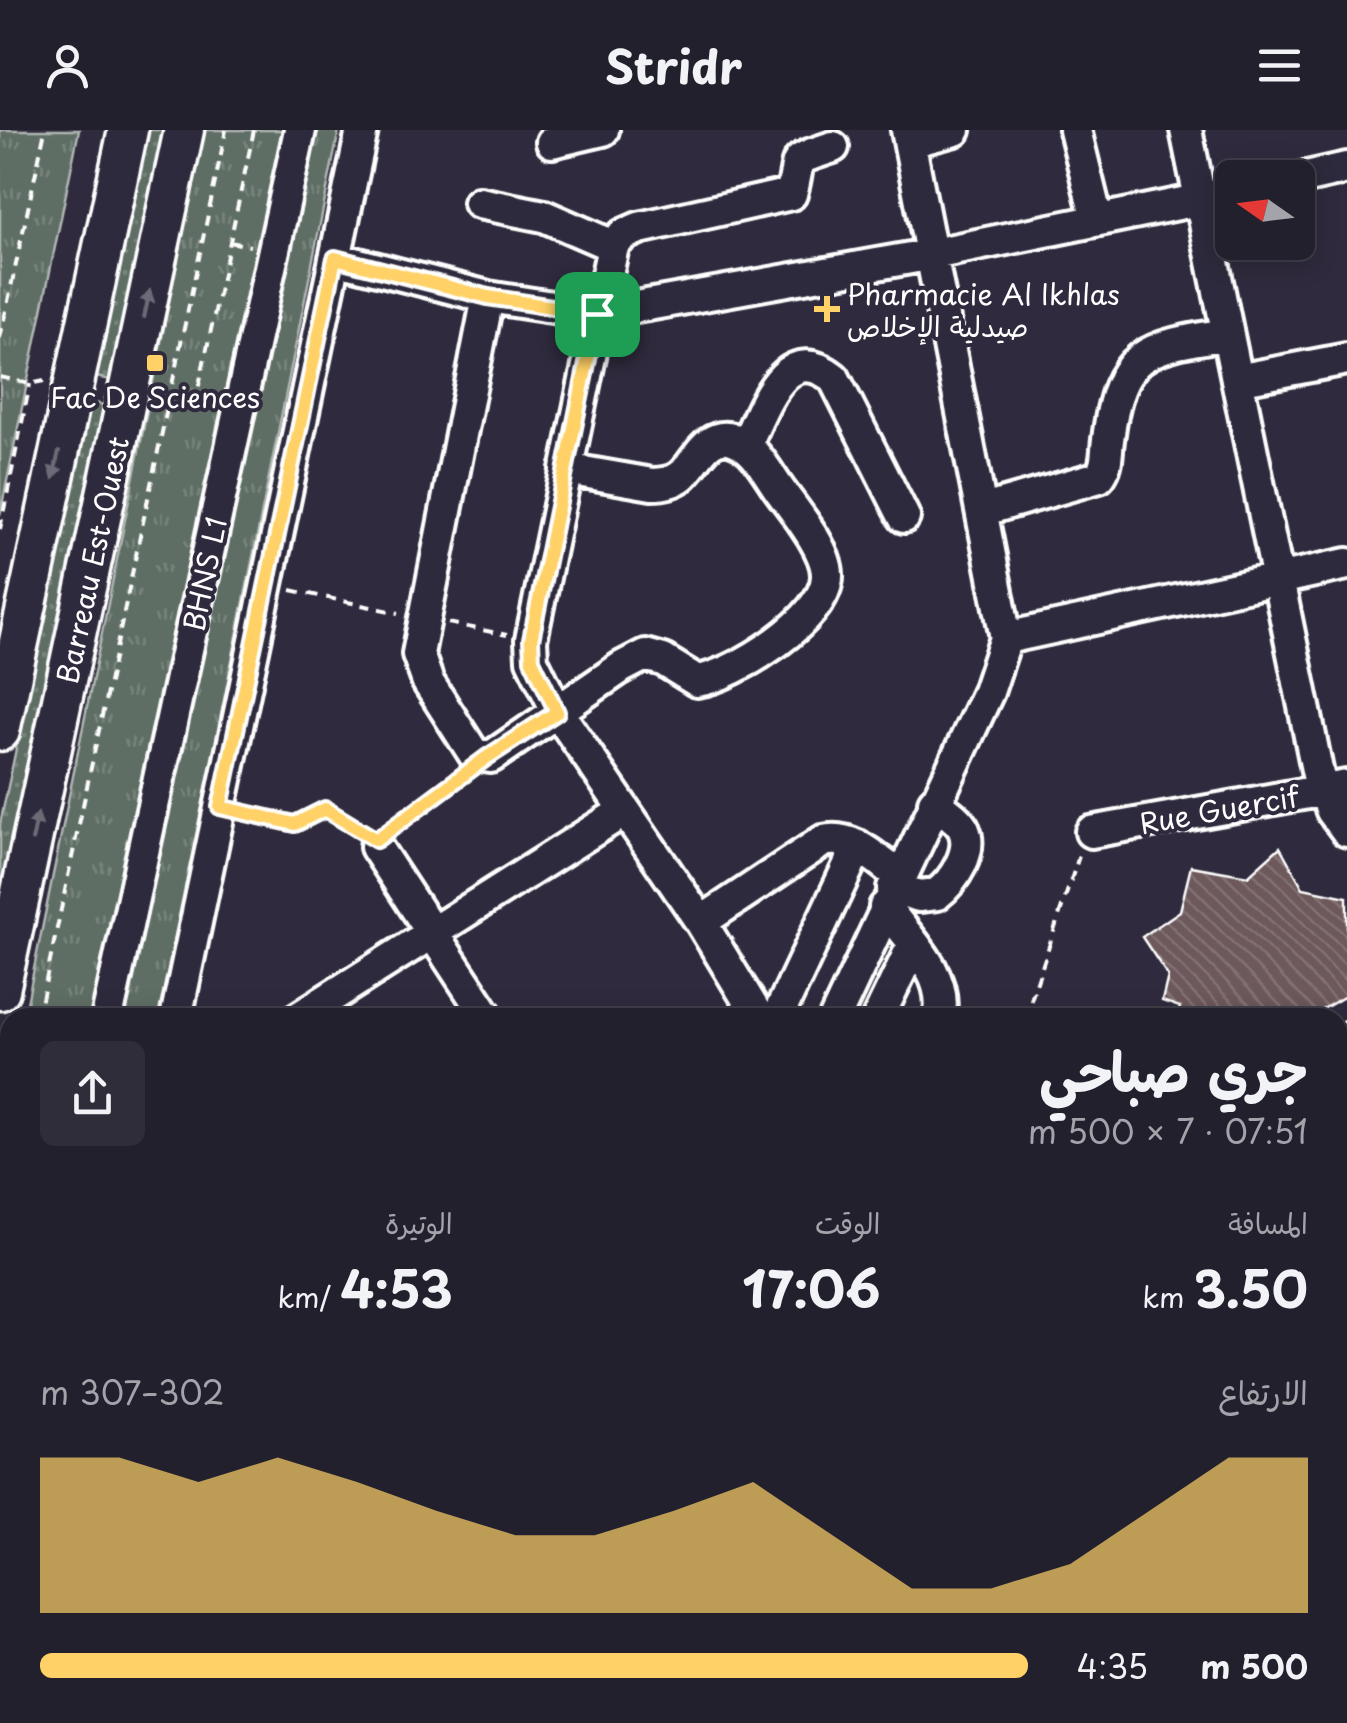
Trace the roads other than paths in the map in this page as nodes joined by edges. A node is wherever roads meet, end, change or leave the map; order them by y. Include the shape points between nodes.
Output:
1 (128, 130) edge
2 (184, 130) edge
3 (304, 130) edge
4 (362, 130) edge
5 (603, 130) edge
6 (955, 130) edge
7 (1075, 130) edge
8 (1186, 130) edge
9 (908, 136) edge
10 (552, 142) dead end
11 (833, 147) dead end
12 (1347, 168) edge
13 (1315, 175) edge
14 (1215, 197) edge
15 (1200, 200) junction
16 (479, 203) dead end
17 (1097, 220) junction
18 (613, 246) junction
19 (932, 254) junction
20 (335, 258) junction
21 (488, 297) junction
22 (597, 314) junction
23 (1227, 334) junction
24 (1347, 359) edge
25 (1238, 380) junction
26 (745, 446) junction
27 (566, 469) junction
28 (984, 510) junction
29 (904, 517) dead end
30 (1347, 564) edge
31 (1278, 578) junction
32 (1006, 638) junction
33 (557, 712) junction
34 (0, 731) edge
35 (1335, 789) edge
36 (934, 802) junction
37 (624, 812) junction
38 (1347, 830) edge
39 (1091, 832) road end
40 (376, 843) road end
41 (858, 846) junction
42 (892, 891) junction
43 (701, 922) junction
44 (430, 931) junction
45 (913, 945) junction
46 (0, 990) edge
47 (109, 1008) edge
48 (118, 1008) edge
49 (178, 1008) edge
50 (313, 1008) edge
51 (481, 1008) edge
52 (753, 1008) edge
53 (781, 1008) edge
54 (839, 1008) edge
55 (883, 1008) edge
56 (941, 1008) edge

1 -> 34 main road, Barreau Est-Ouest
46 -> 2 main road, Barreau Est-Ouest
3 - 47 street, BHNS L1
3 - 48 street, BHNS L1
4 - 20 street
5 - 10 street
6 - 9 street
7 - 17 street
8 - 15 street
9 - 19 street
11 - 18 street via 794,164 790,194 639,228
12 - 13 street
14 - 15 street
15 - 17 street
15 - 23 street
16 - 18 street via 544,216
17 - 19 street
18 - 22 street
19 - 22 street
19 - 28 street
20 - 21 street
20 - 49 street
21 - 22 street
21 - 33 street via 418,654 474,754 486,758
22 - 27 street
23 - 25 street
23 - 28 street via 1144,353 1122,378 1114,400 1099,477
24 - 25 street
25 - 31 street
26 - 27 street via 718,439 666,483
26 - 29 street via 786,374 799,366 822,368 834,378
26 - 33 street via 825,564 826,584 814,608 722,676 697,682 645,655
27 - 33 street via 531,640 536,671
28 - 32 street
30 - 31 street
31 - 32 street
31 - 35 street
32 - 36 street via 997,671
33 - 37 street
35 - 38 street
35 - 39 street, Rue Guercif
36 - 42 street
36 - 42 street via 961,825 965,854 937,894
37 - 43 street
37 - 44 street
40 - 44 street
41 - 42 street
41 - 43 street via 823,840
41 - 53 street
42 - 45 street
42 - 54 street
43 - 52 street
44 - 50 street
44 - 51 street
45 - 55 street
45 - 56 street via 938,981

